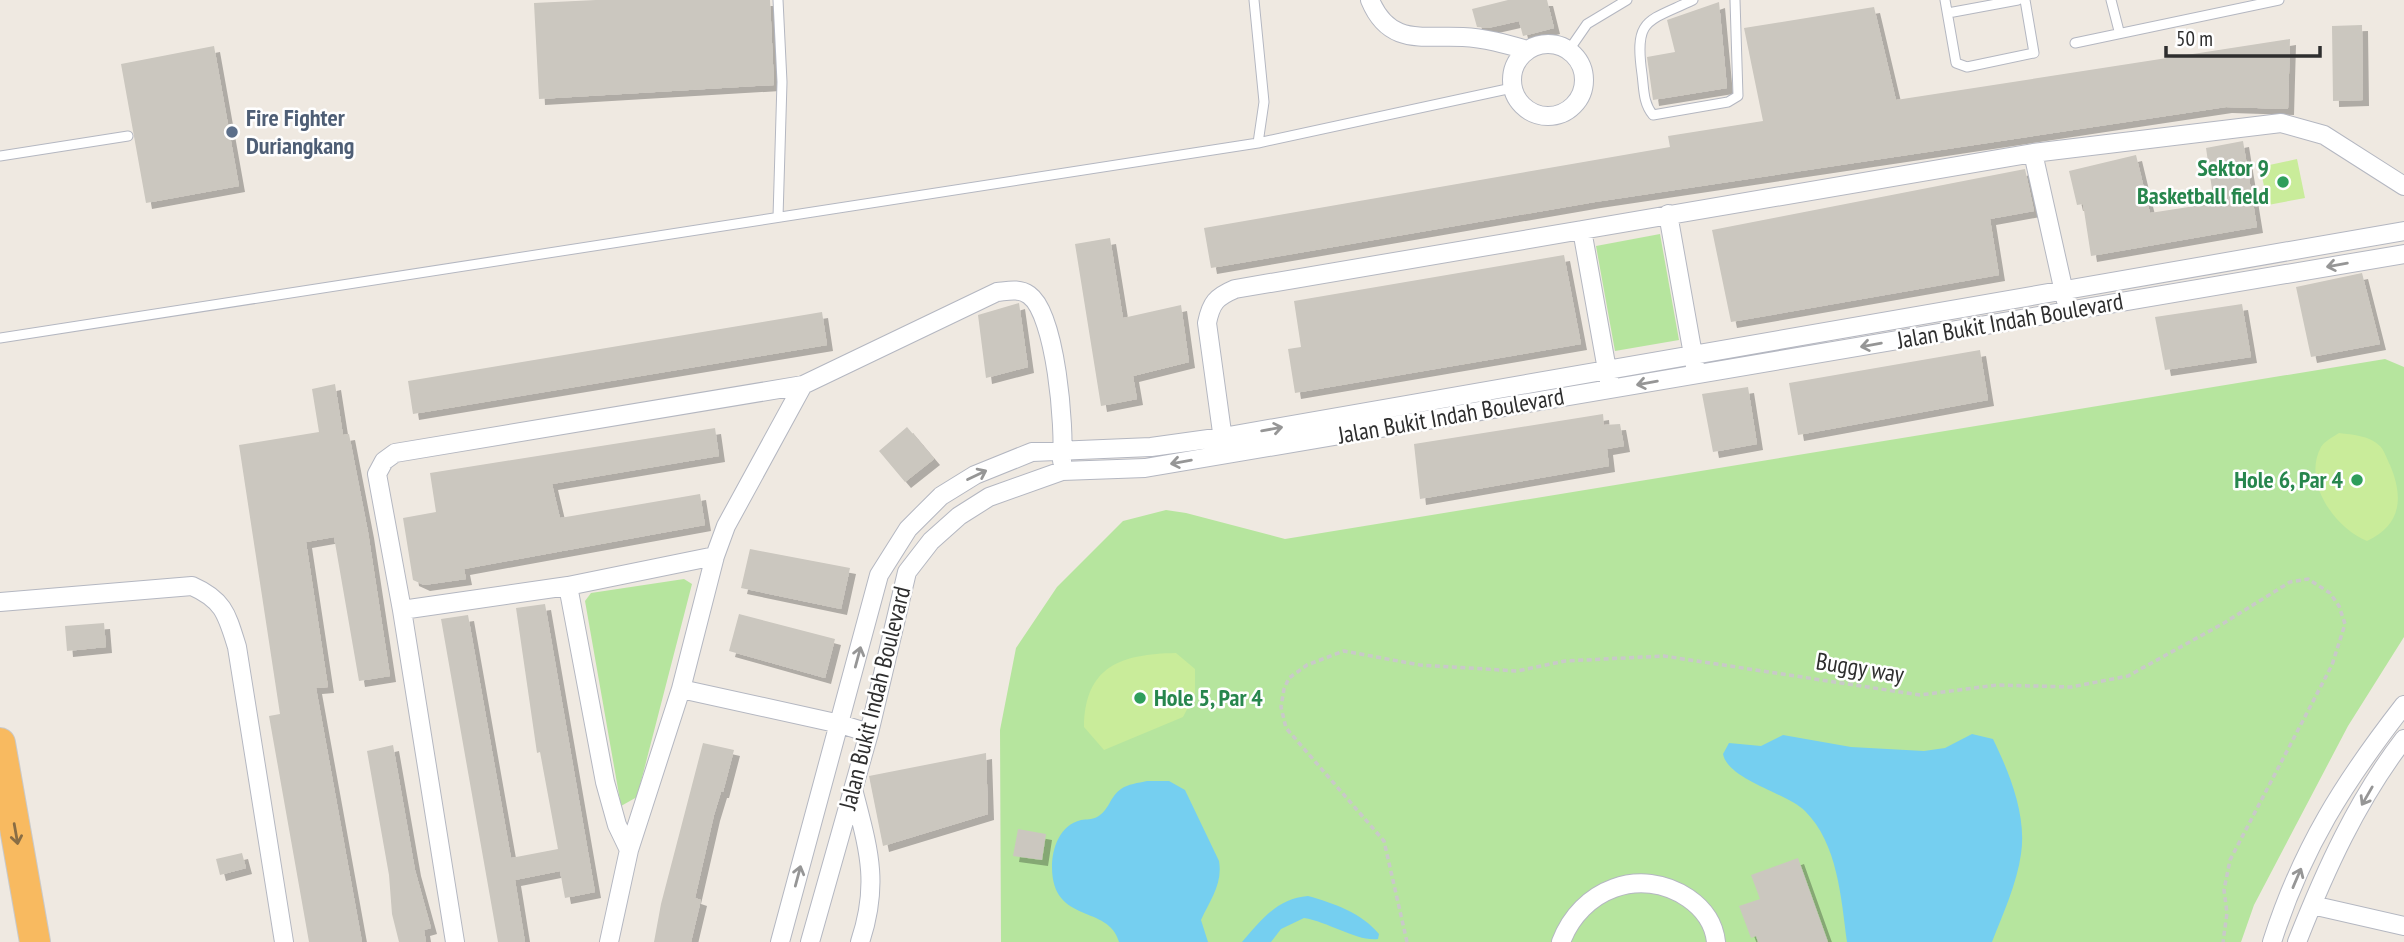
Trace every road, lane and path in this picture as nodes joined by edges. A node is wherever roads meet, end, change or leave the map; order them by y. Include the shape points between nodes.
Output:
1 (778, 0) edge
2 (1254, 0) edge
3 (1370, 0) edge
4 (1627, 0) edge
5 (1693, 0) edge
6 (1735, 0) edge
7 (1945, 0) edge
8 (2018, 0) edge
9 (2025, 0) edge
10 (2111, 0) edge
11 (2279, 0) edge
12 (1948, 13) junction
13 (2119, 32) junction
14 (2075, 43) dead end
15 (1527, 50) junction
16 (1569, 50) junction
17 (1512, 88) junction
18 (128, 136) dead end
19 (1258, 143) junction
20 (2033, 153) junction
21 (0, 156) edge
22 (2404, 186) edge
23 (1668, 214) junction
24 (778, 217) junction
25 (1582, 230) junction
26 (2404, 231) edge
27 (2404, 254) edge
28 (2064, 292) junction
29 (2068, 311) junction
30 (0, 338) edge
31 (1695, 365) junction
32 (1609, 380) junction
33 (803, 385) junction
34 (1224, 446) junction
35 (1063, 449) junction
36 (1062, 471) junction
37 (715, 556) junction
38 (568, 586) junction
39 (0, 602) edge
40 (402, 610) junction
41 (681, 689) junction
42 (2404, 705) edge
43 (840, 724) junction
44 (869, 733) junction
45 (2404, 739) edge
46 (0, 743) edge
47 (853, 789) junction
48 (629, 850) junction
49 (2312, 905) junction
50 (2404, 926) edge
51 (35, 942) edge
52 (285, 942) edge
53 (455, 942) edge
54 (609, 942) edge
55 (780, 942) edge
56 (810, 942) edge
57 (860, 942) edge
58 (1407, 942) edge
59 (1561, 942) edge
60 (1716, 942) edge
61 (2223, 942) edge
62 (2272, 942) edge
63 (2297, 942) edge

1 - 24 lane via 782,82
2 - 19 lane via 1264,102
3 - 15 street via 1380,20 1401,35 1486,39
4 - 16 lane via 1587,24
5 - 6 lane via 1651,20 1637,42 1646,106 1653,115 1728,102 1738,96
7 - 12 lane
8 - 12 lane
9 - 12 lane via 2034,54 1979,65 1956,63
10 - 13 lane
11 - 13 lane
13 - 14 lane
15 - 16 street via 1548,43
15 - 17 street via 1514,67
16 - 17 street via 1585,77 1580,97 1567,111 1551,117 1532,113
17 - 19 lane
18 - 21 lane
19 - 24 lane
20 - 22 street via 2281,123 2324,135
20 - 23 street
20 - 28 street
23 - 25 street
23 - 31 street
24 - 30 lane
25 - 32 street
25 - 34 street via 1235,289 1217,297 1207,323
26 - 28 street
27 -> 29 street, Jalan Bukit Indah Boulevard
28 - 29 street
28 - 31 street
29 -> 31 street, Jalan Bukit Indah Boulevard
31 - 32 street
32 - 34 street
33 - 35 street via 997,292 1018,290 1036,302 1045,320
33 - 37 street via 726,526
33 - 40 street via 395,453 377,474
34 - 35 street
34 -> 36 street, Jalan Bukit Indah Boulevard via 1145,468
35 - 36 street
43 -> 35 street via 879,575 908,529 941,495 975,475 1032,452
36 - 44 street, Jalan Bukit Indah Boulevard via 989,497 959,516 931,541 907,572
37 - 38 street
37 - 41 street
38 - 40 street
38 - 48 street via 605,782
39 - 52 street via 192,586 212,595 227,614 237,646
40 - 53 street
41 - 43 street
41 - 48 street
62 -> 42 street via 2314,837 2340,791
43 - 44 street
55 -> 43 street
44 - 47 street, Jalan Bukit Indah Boulevard
45 -> 49 street via 2339,844
46 -> 51 highway
47 - 56 street, Jalan Bukit Indah Boulevard
47 - 57 street via 868,843 870,873 871,909
48 - 54 street
49 - 50 street
49 - 63 street
58 - 61 path, Buggy way via 1384,841 1286,728 1283,689 1289,678 1307,665 1344,651 1420,665 1517,671 1565,661 1664,656 1920,695 1997,685 2071,687 2128,676 2290,582 2308,579 2330,593 2344,624 2332,665 2230,860
59 - 60 street via 1574,915 1594,896 1620,885 1648,882 1675,889 1698,905 1714,927

